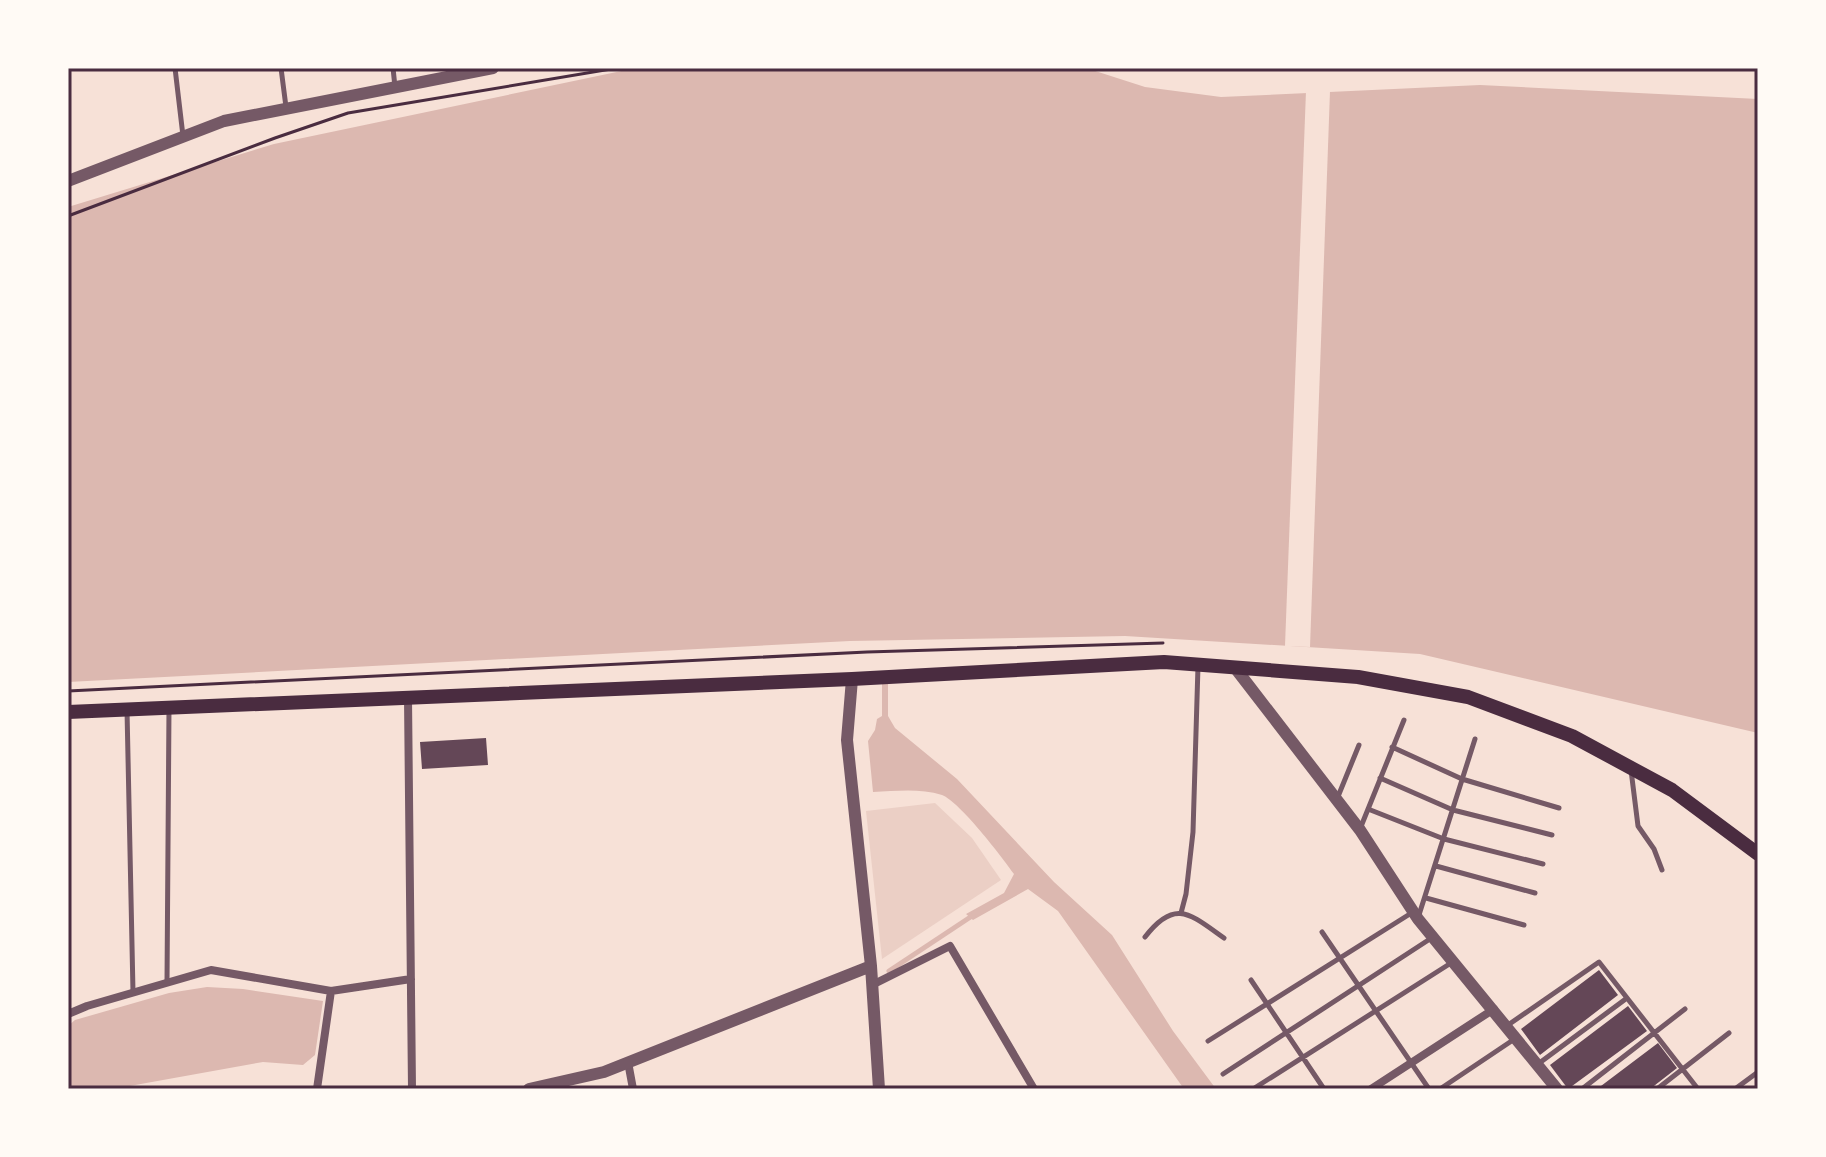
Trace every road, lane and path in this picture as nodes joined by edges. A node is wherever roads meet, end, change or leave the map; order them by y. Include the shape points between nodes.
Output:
1 (175, 68) edge
2 (281, 68) edge
3 (393, 68) edge
4 (493, 68) edge
5 (617, 68) edge
6 (395, 88) junction
7 (286, 109) junction
8 (183, 137) junction
9 (68, 181) edge
10 (68, 216) edge
11 (1163, 643) dead end
12 (1198, 665) junction
13 (1236, 669) junction
14 (852, 679) junction
15 (68, 691) edge
16 (408, 698) junction
17 (169, 707) junction
18 (127, 708) junction
19 (68, 712) edge
20 (1404, 720) dead end
21 (1475, 739) dead end
22 (1359, 745) dead end
23 (1392, 747) junction
24 (1631, 769) junction
25 (1380, 778) junction
26 (1462, 779) junction
27 (1336, 800) junction
28 (1559, 808) dead end
29 (1368, 809) junction
30 (1453, 810) junction
31 (1360, 830) junction
32 (1552, 835) dead end
33 (1444, 839) junction
34 (1758, 854) edge
35 (1543, 864) dead end
36 (1436, 866) junction
37 (1662, 870) dead end
38 (1535, 893) dead end
39 (1426, 898) junction
40 (1181, 913) junction
41 (1416, 915) junction
42 (1524, 925) dead end
43 (1322, 932) dead end
44 (1145, 937) dead end
45 (1434, 937) junction
46 (1224, 938) dead end
47 (1340, 958) junction
48 (1454, 962) junction
49 (871, 966) junction
50 (411, 979) junction
51 (1251, 980) dead end
52 (167, 983) junction
53 (872, 985) junction
54 (1359, 986) junction
55 (331, 991) junction
56 (133, 992) junction
57 (1627, 998) junction
58 (1267, 1004) junction
59 (1494, 1009) junction
60 (1685, 1009) dead end
61 (1376, 1011) junction
62 (68, 1014) edge
63 (1507, 1025) junction
64 (1729, 1033) dead end
65 (1655, 1034) junction
66 (1287, 1035) junction
67 (1516, 1037) junction
68 (1208, 1041) dead end
69 (1302, 1058) junction
70 (628, 1062) junction
71 (1412, 1063) junction
72 (1538, 1065) junction
73 (1682, 1070) junction
74 (1758, 1072) edge
75 (1223, 1074) dead end
76 (317, 1089) edge
77 (412, 1089) edge
78 (529, 1089) edge
79 (633, 1089) edge
80 (879, 1089) edge
81 (1034, 1089) edge
82 (1253, 1089) edge
83 (1324, 1089) edge
84 (1371, 1089) edge
85 (1429, 1089) edge
86 (1440, 1089) edge
87 (1557, 1089) edge
88 (1582, 1089) edge
89 (1657, 1089) edge
90 (1698, 1089) edge
91 (1735, 1089) edge

1 - 8 lane
2 - 7 lane
3 - 6 lane
4 - 6 street
5 - 10 path via 348,113
6 - 7 street
7 - 8 street via 224,121
8 - 9 street
11 - 15 path
12 - 13 main road
12 - 14 main road via 1164,662
12 - 40 lane via 1193,832
13 - 24 main road via 1358,677 1468,697 1572,736
13 - 27 street
14 - 16 main road
14 - 49 street via 847,740
16 - 17 main road
16 - 50 street
17 - 18 main road
17 - 52 lane
18 - 19 main road
18 - 56 lane
20 - 23 lane
21 - 26 lane
22 - 27 lane
23 - 25 lane
23 - 26 lane
24 - 34 main road via 1672,790
24 - 37 lane via 1638,826
25 - 29 lane
25 - 30 lane
26 - 28 lane
26 - 30 lane
27 - 31 street
29 - 31 lane
29 - 33 lane
30 - 32 lane
30 - 33 lane
31 - 41 street
33 - 35 lane
33 - 36 lane
36 - 38 lane
36 - 39 lane
39 - 41 lane
39 - 42 lane
40 - 44 lane via 1159,918
40 - 46 lane
41 - 45 street
41 - 47 lane
43 - 47 lane
45 - 48 street
45 - 54 lane
47 - 54 lane
47 - 58 lane
48 - 59 street
48 - 61 lane
49 - 53 street
49 - 70 street
50 - 55 street
50 - 77 street
51 - 58 lane
52 - 55 street via 211,970
52 - 56 street
53 - 80 street
53 - 81 street via 950,946
54 - 61 lane
54 - 66 lane
55 - 76 street
56 - 62 street
57 - 63 lane via 1599,962
57 - 65 lane
57 - 72 lane
58 - 66 lane
58 - 68 lane
59 - 63 street
59 - 71 street
60 - 65 lane
61 - 69 lane
61 - 71 lane
63 - 67 street
64 - 73 lane
65 - 73 lane
65 - 88 lane
66 - 69 lane
66 - 75 lane
67 - 72 street
67 - 86 lane
69 - 82 lane
69 - 83 lane
70 - 78 street
70 - 79 street
71 - 84 street
71 - 85 lane
72 - 87 street
73 - 89 lane
73 - 90 lane
74 - 91 lane

